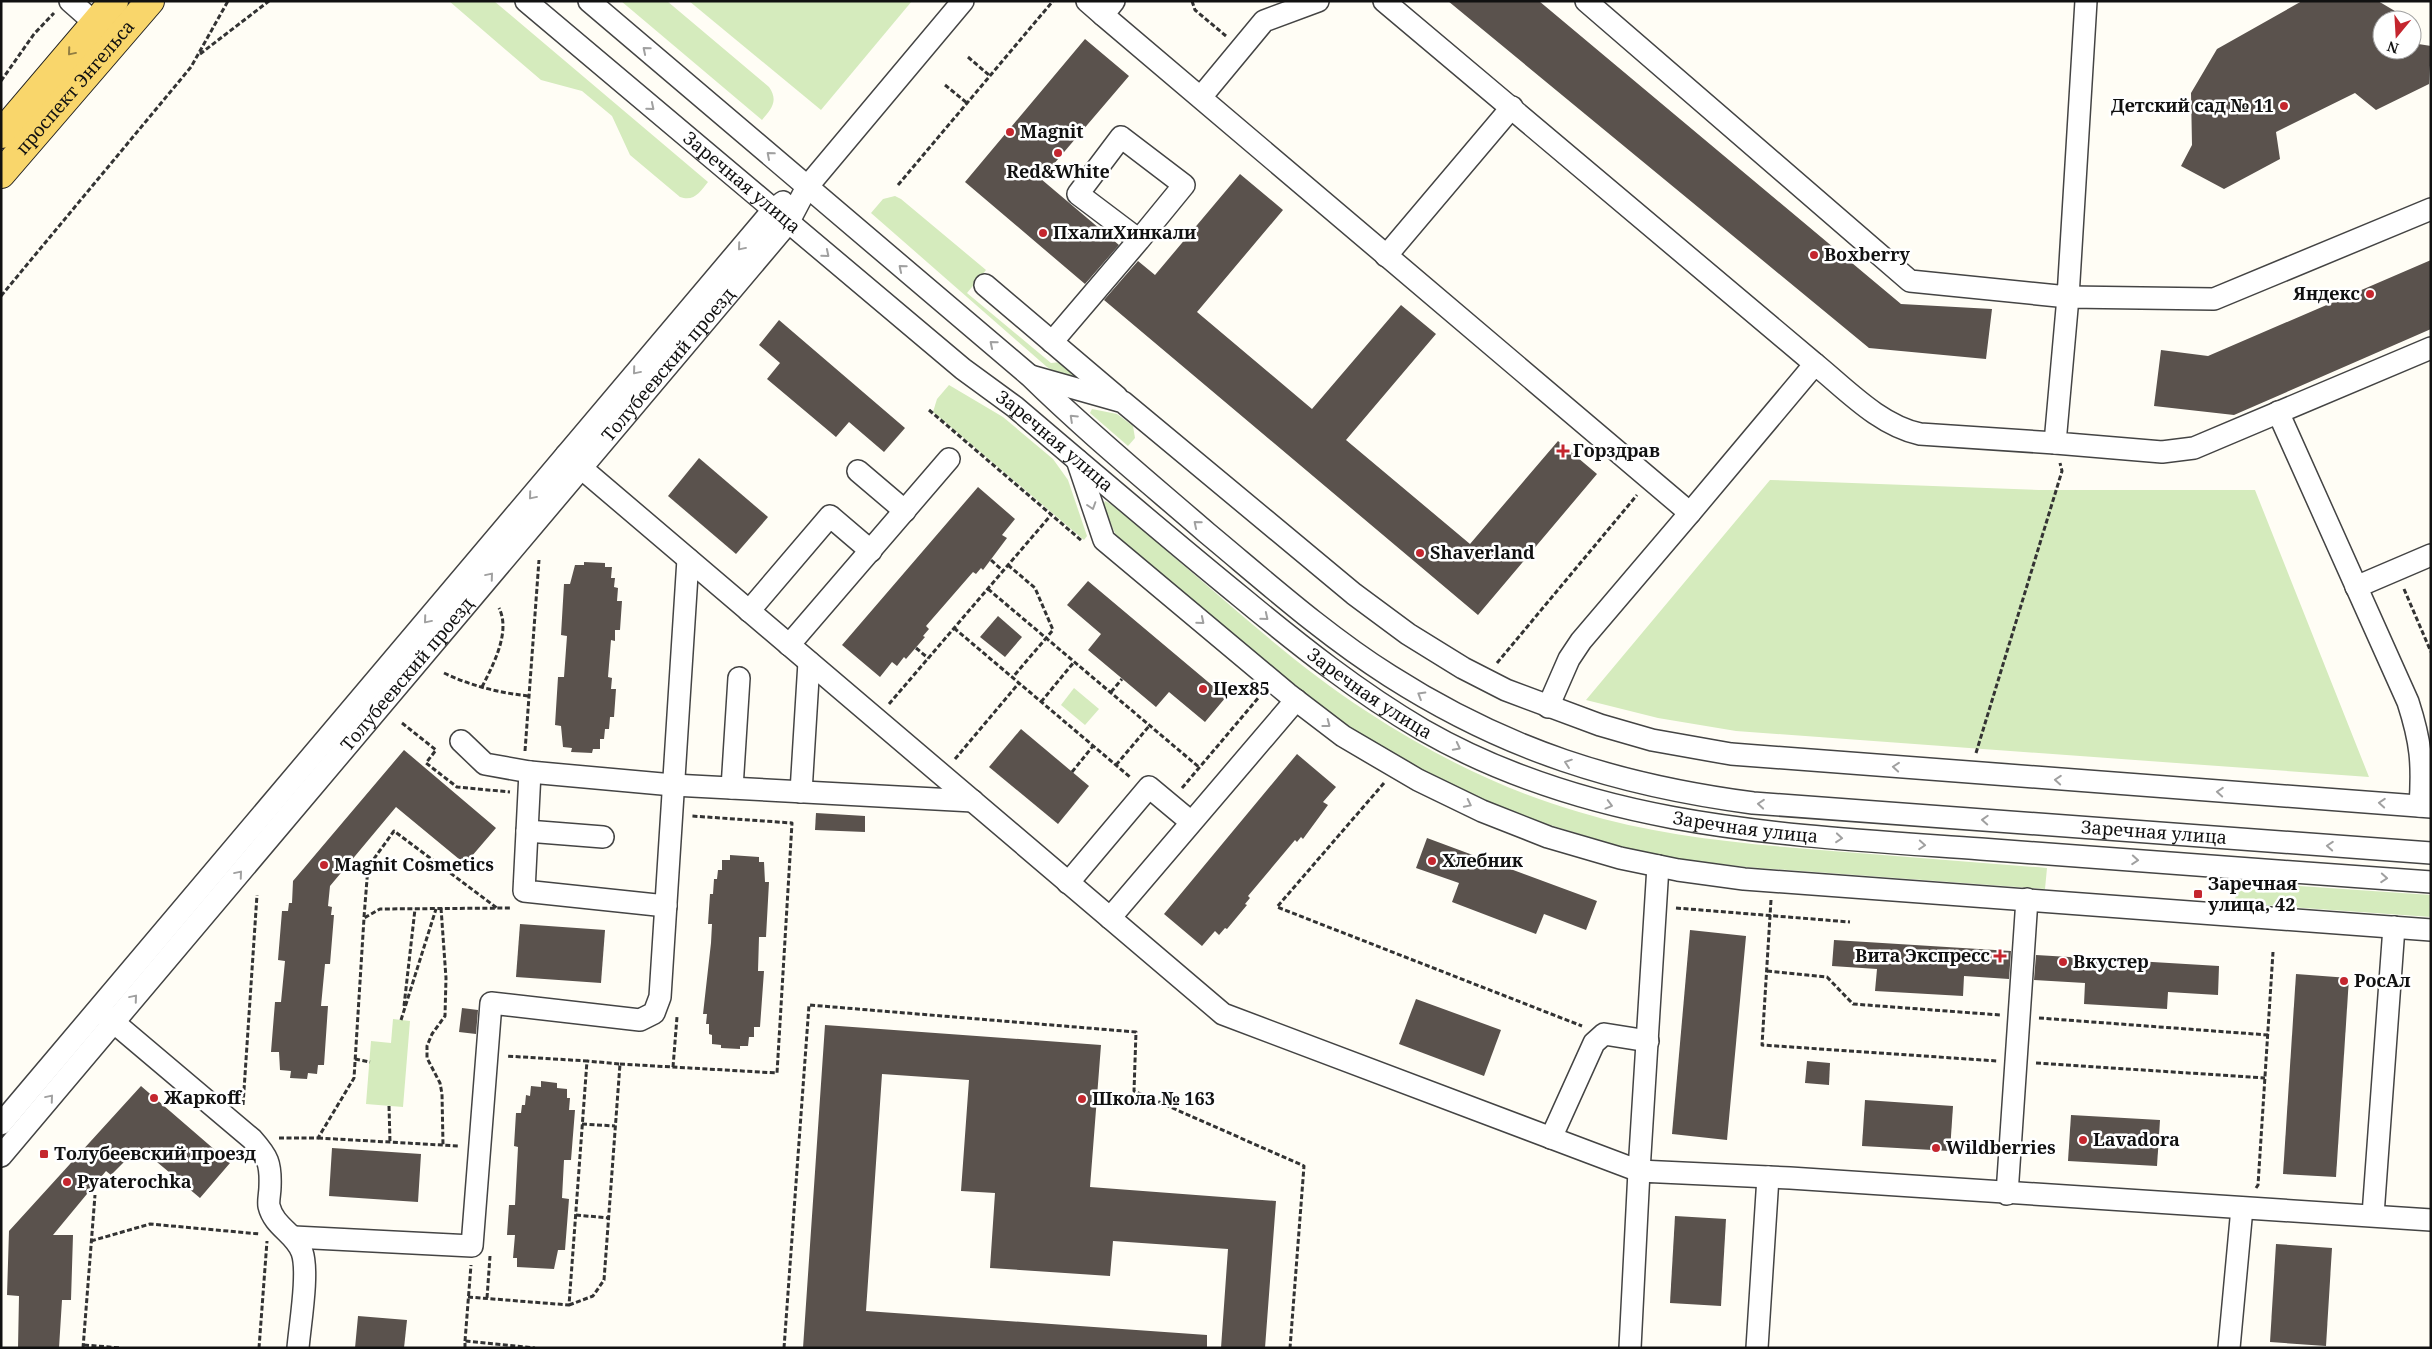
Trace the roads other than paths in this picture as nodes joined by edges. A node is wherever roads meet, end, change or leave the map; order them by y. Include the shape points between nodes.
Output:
1 (114, 1) edge
2 (150, 1) edge
3 (526, 1) edge
4 (589, 1) edge
5 (963, 1) edge
6 (1318, 1) edge
7 (1384, 1) edge
8 (1586, 1) edge
9 (2086, 1) edge
10 (65, 4) edge
11 (1101, 6) edge
12 (95, 23) junction
13 (1201, 97) junction
14 (1512, 107) junction
15 (1, 134) edge
16 (1, 174) edge
17 (806, 187) junction
18 (2431, 209) edge
19 (780, 216) junction
20 (1139, 240) junction
21 (1386, 256) junction
22 (985, 285) dead end
23 (2068, 297) junction
24 (1052, 342) junction
25 (2431, 348) edge
26 (1815, 364) junction
27 (1030, 376) junction
28 (1123, 402) junction
29 (2278, 412) junction
30 (2055, 443) junction
31 (949, 459) dead end
32 (1077, 460) junction
33 (574, 462) junction
34 (858, 471) dead end
35 (904, 511) junction
36 (1690, 513) junction
37 (871, 551) junction
38 (2431, 556) edge
39 (688, 559) junction
40 (2356, 587) junction
41 (749, 611) junction
42 (789, 645) junction
43 (809, 662) junction
44 (739, 678) dead end
45 (1296, 700) junction
46 (1548, 707) junction
47 (461, 741) dead end
48 (530, 772) junction
49 (673, 784) junction
50 (732, 788) junction
51 (801, 792) junction
52 (973, 801) junction
53 (2425, 806) edge
54 (1191, 822) junction
55 (527, 831) junction
56 (603, 837) dead end
57 (2431, 853) edge
58 (1658, 866) junction
59 (2431, 882) edge
60 (1068, 883) junction
61 (2027, 899) junction
62 (666, 906) junction
63 (1110, 918) junction
64 (2394, 927) junction
65 (2431, 930) edge
66 (106, 1016) junction
67 (1648, 1041) junction
68 (1, 1124) edge
69 (1551, 1138) junction
70 (1, 1156) edge
71 (1639, 1171) junction
72 (1768, 1177) junction
73 (2007, 1194) junction
74 (2242, 1208) junction
75 (2373, 1215) junction
76 (2431, 1220) edge
77 (294, 1237) junction
78 (298, 1348) edge
79 (1630, 1348) edge
80 (1758, 1348) edge
81 (2229, 1348) edge

1 - 12 main road, проспект Энгельса
2 - 16 main road, проспект Энгельса
3 -> 19 street, Заречная улица
17 -> 4 street, Заречная улица
5 - 17 street, Толубеевский проезд
6 - 13 street via 1264,21
7 - 14 street
8 - 23 street via 1910,281
9 - 23 street
10 - 12 street
11 - 13 street
12 -> 15 main road, проспект Энгельса
13 - 21 street
14 - 21 street
14 - 26 street
17 - 19 street, Толубеевский проезд
27 -> 17 street, Заречная улица
18 - 23 street via 2214,299
19 -> 32 street, Заречная улица
19 - 33 street, Толубеевский проезд
20 - 20 street via 1078,194 1121,137 1184,185
20 - 24 street
21 - 36 street
22 - 24 street
23 - 30 street
24 - 28 street
25 - 29 street
26 - 30 street via 1902,430
26 - 36 street
27 - 28 street
57 -> 27 street, Заречная улица via 1753,803 1692,795 1638,783 1542,754 1437,705 1328,632 1075,421
28 - 46 street via 1354,594 1408,634 1463,668
29 - 30 street via 2194,448 2178,451
29 - 40 street
31 - 35 street
32 -> 45 street via 1104,540
32 -> 59 street, Заречная улица via 1312,655 1373,699 1476,757 1582,798 1688,822 1748,830
33 - 39 street
33 - 66 street, Толубеевский проезд
34 - 35 street
35 - 37 street
36 - 46 street via 1581,641 1569,659
37 - 41 street via 830,516
37 - 42 street
38 - 40 street
39 - 41 street
39 - 49 street
40 - 53 street via 2408,702 2418,733
41 - 42 street
42 - 43 street
43 - 51 street
43 - 52 street
44 - 50 street
45 - 54 street
45 -> 58 street via 1343,736 1418,780 1482,811 1548,837
53 -> 46 street via 1731,754 1652,740
47 - 48 street via 485,764
48 - 49 street
48 - 55 street
49 - 50 street
49 - 62 street
50 - 51 street
51 - 52 street
52 - 60 street
54 - 60 street via 1149,787
54 - 63 street
55 - 56 street
55 - 62 street via 524,891
58 - 61 street via 1744,879
58 - 67 street
60 - 63 street
61 - 64 street
61 - 73 street
62 - 77 street via 660,998 654,1013 640,1020 492,1003 480,1148 481,1248
63 - 69 street via 1223,1014
64 - 65 street
64 - 75 street
66 - 68 street, Толубеевский проезд
70 -> 66 street, Толубеевский проезд
66 - 77 street via 252,1139 268,1157 269,1206 277,1225
67 - 69 street via 1604,1034 1594,1043
67 - 71 street
69 - 71 street
71 - 72 street
71 - 79 street
72 - 73 street
72 - 80 street
73 - 74 street
74 - 75 street
74 - 81 street
75 - 76 street
77 - 78 street via 302,1252 304,1267

